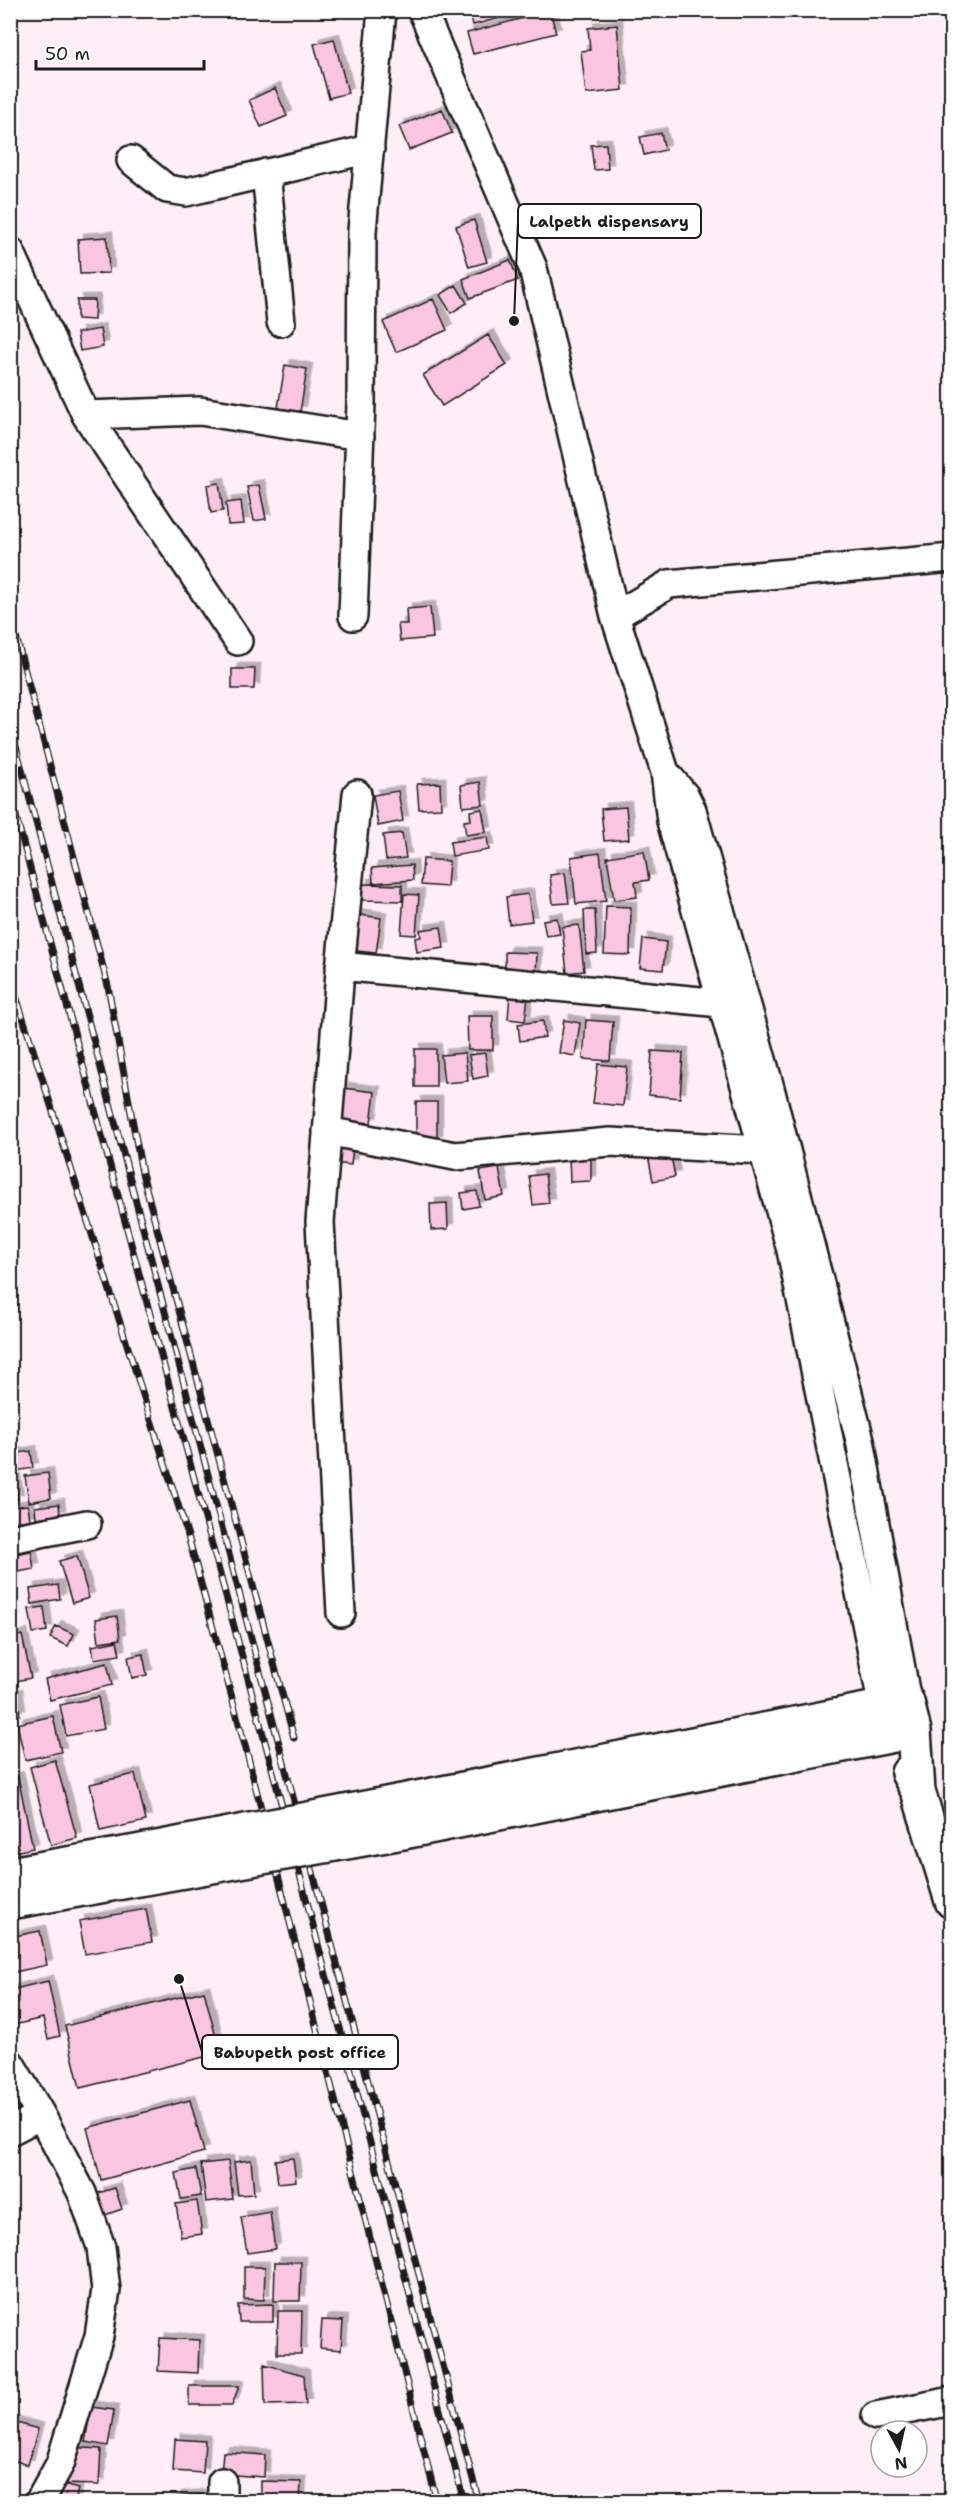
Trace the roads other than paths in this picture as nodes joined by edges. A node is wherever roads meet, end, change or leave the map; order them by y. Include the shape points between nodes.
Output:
1 (382, 10) edge
2 (422, 10) edge
3 (370, 149) junction
4 (131, 160) dead end
5 (266, 173) junction
6 (10, 251) edge
7 (280, 321) dead end
8 (86, 414) junction
9 (360, 436) junction
10 (951, 558) edge
11 (353, 616) dead end
12 (615, 616) junction
13 (238, 641) dead end
14 (665, 772) junction
15 (357, 794) dead end
16 (340, 966) junction
17 (721, 1003) junction
18 (327, 1131) junction
19 (763, 1150) junction
20 (87, 1524) dead end
21 (10, 1539) edge
22 (341, 1613) dead end
23 (898, 1719) junction
24 (400, 1817) junction
25 (10, 1874) edge
26 (951, 1901) edge
27 (10, 1902) edge
28 (10, 2063) edge
29 (42, 2115) junction
30 (10, 2131) edge
31 (951, 2401) edge
32 (876, 2415) dead end
33 (39, 2502) edge

1 - 3 street
2 - 12 street via 533,268
3 - 5 street
3 - 9 street via 362,231
4 - 5 street via 167,189 177,192
5 - 7 street
6 - 8 street
8 - 9 street via 200,411
8 - 13 street
9 - 11 street
10 - 12 street via 669,584
12 - 14 street
14 - 17 street via 671,821
14 - 23 street via 692,810 773,1100 860,1440
15 - 16 street
16 - 17 street
16 - 18 street
17 - 19 street
18 - 19 street via 455,1156 610,1142
18 - 22 street via 320,1237
19 - 23 street via 790,1250
20 - 21 street
23 - 24 main road
23 - 26 main road
24 - 25 main road, bridge via 136,1852
24 - 27 main road, bridge
28 - 29 street
29 - 30 street
29 - 33 street via 82,2193 101,2247 106,2290 99,2336 60,2464
31 - 32 street

